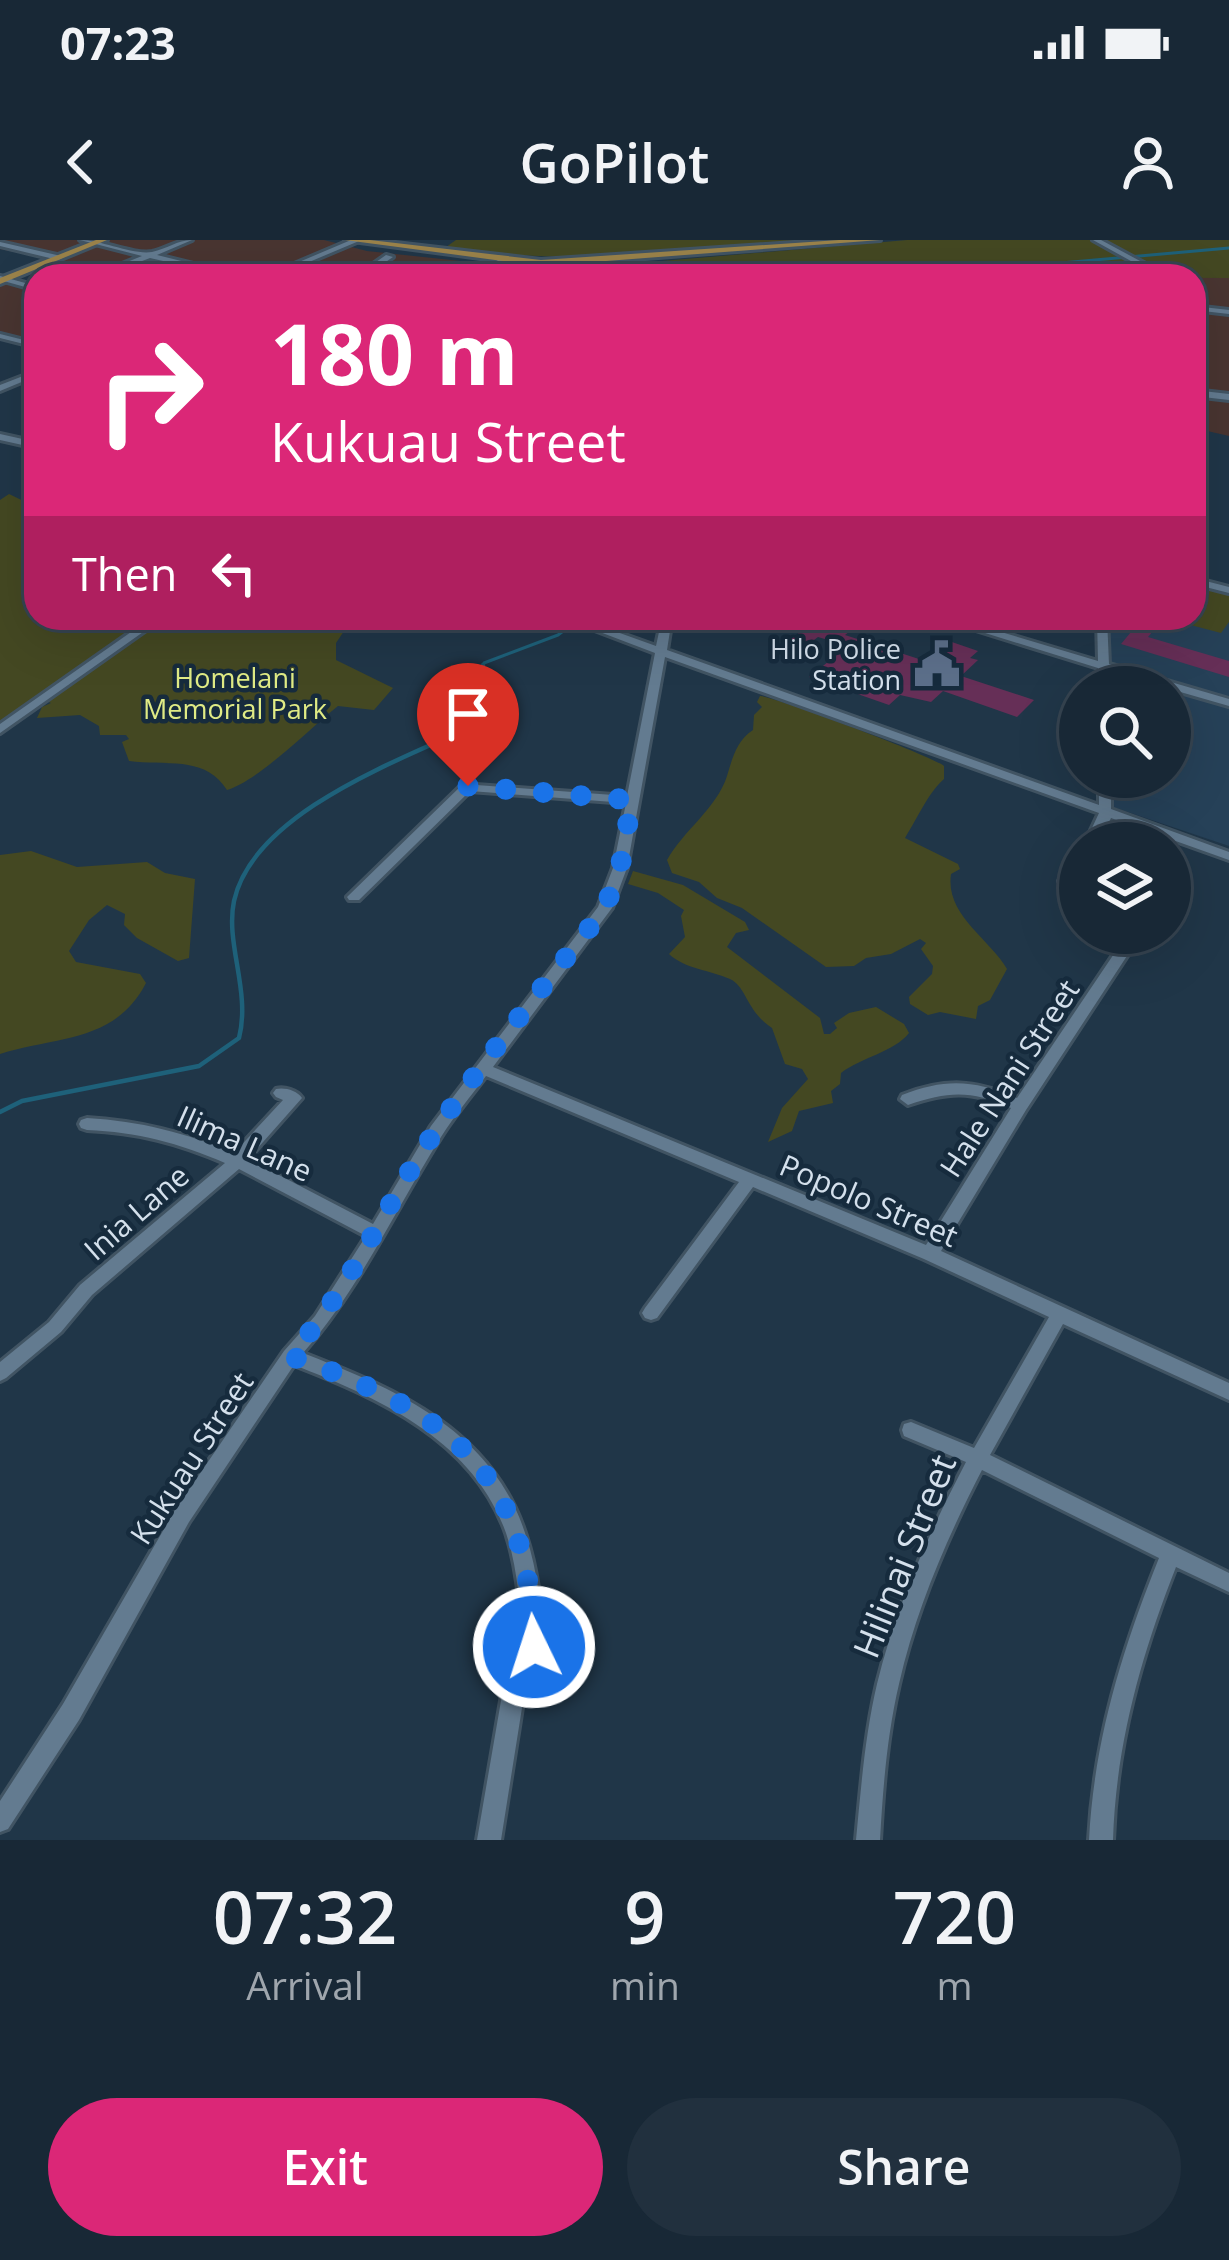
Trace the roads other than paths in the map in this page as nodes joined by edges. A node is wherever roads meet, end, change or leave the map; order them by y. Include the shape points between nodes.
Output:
1 (20, 240) edge
2 (83, 240) edge
3 (189, 240) edge
4 (335, 240) edge
5 (876, 240) edge
6 (1096, 240) edge
7 (99, 242) edge
8 (351, 242) edge
9 (2, 245) edge
10 (155, 257) junction
11 (389, 257) dead end
12 (58, 258) junction
13 (504, 260) junction
14 (595, 262) joint
15 (42, 264) edge
16 (133, 264) edge
17 (186, 264) edge
18 (299, 264) edge
19 (378, 264) edge
20 (498, 264) edge
21 (1143, 264) edge
22 (141, 630) edge
23 (600, 630) edge
24 (665, 630) edge
25 (982, 630) edge
26 (1102, 630) edge
27 (662, 653) junction
28 (1104, 666) joint
29 (1191, 692) edge
30 (1229, 703) edge
31 (0, 729) edge
32 (1106, 798) edge
33 (632, 800) junction
34 (1106, 814) junction
35 (1102, 822) edge
36 (1229, 856) edge
37 (354, 897) dead end
38 (1122, 954) edge
39 (484, 1069) junction
40 (280, 1093) dead end
41 (908, 1099) dead end
42 (1020, 1106) junction
43 (87, 1124) dead end
44 (235, 1162) junction
45 (750, 1179) junction
46 (376, 1233) junction
47 (930, 1254) junction
48 (651, 1313) dead end
49 (1059, 1315) junction
50 (290, 1356) junction
51 (0, 1373) edge
52 (1229, 1392) edge
53 (911, 1430) dead end
54 (977, 1458) junction
55 (1170, 1555) junction
56 (1229, 1583) edge
57 (0, 1821) edge
58 (489, 1840) edge
59 (868, 1840) edge
60 (1101, 1840) edge

1 - 9 street
2 - 7 street
3 - 10 street
4 - 8 main road
5 - 14 main road
6 - 21 street
7 - 10 street
7 - 12 main road
8 - 13 main road
8 - 18 street
9 - 12 street
10 - 16 street
10 - 17 street
11 - 19 street
12 - 15 main road
13 - 14 main road
13 - 20 street
22 - 31 street
23 - 27 street
24 - 27 street, Kukuau Street
25 - 28 street
26 - 28 street
27 - 33 street, Kukuau Street
27 - 34 street
29 - 30 street
32 - 34 street
33 - 37 street via 467,787
33 - 39 street, Kukuau Street via 605,908
34 - 35 street
34 - 36 street
38 - 42 street, Hale Nani Street
39 - 45 street, Popolo Street
39 - 46 street, Kukuau Street
40 - 44 street, Inia Lane via 295,1098
41 - 42 street via 962,1085
42 - 47 street, Hale Nani Street
43 - 44 street, Ilima Lane via 134,1127
44 - 46 street, Ilima Lane
44 - 51 street, Inia Lane
45 - 47 street, Popolo Street
45 - 48 street
46 - 50 street, Kukuau Street
47 - 49 street, Popolo Street
49 - 52 street, Popolo Street
49 - 54 street, Hilinai Street
50 - 57 street, Kukuau Street via 182,1516
50 - 58 street via 392,1395 445,1432 488,1480 518,1540 534,1647 518,1666
53 - 54 street
54 - 55 street
54 - 59 street, Hilinai Street via 889,1682
55 - 56 street
55 - 60 street via 1123,1684

